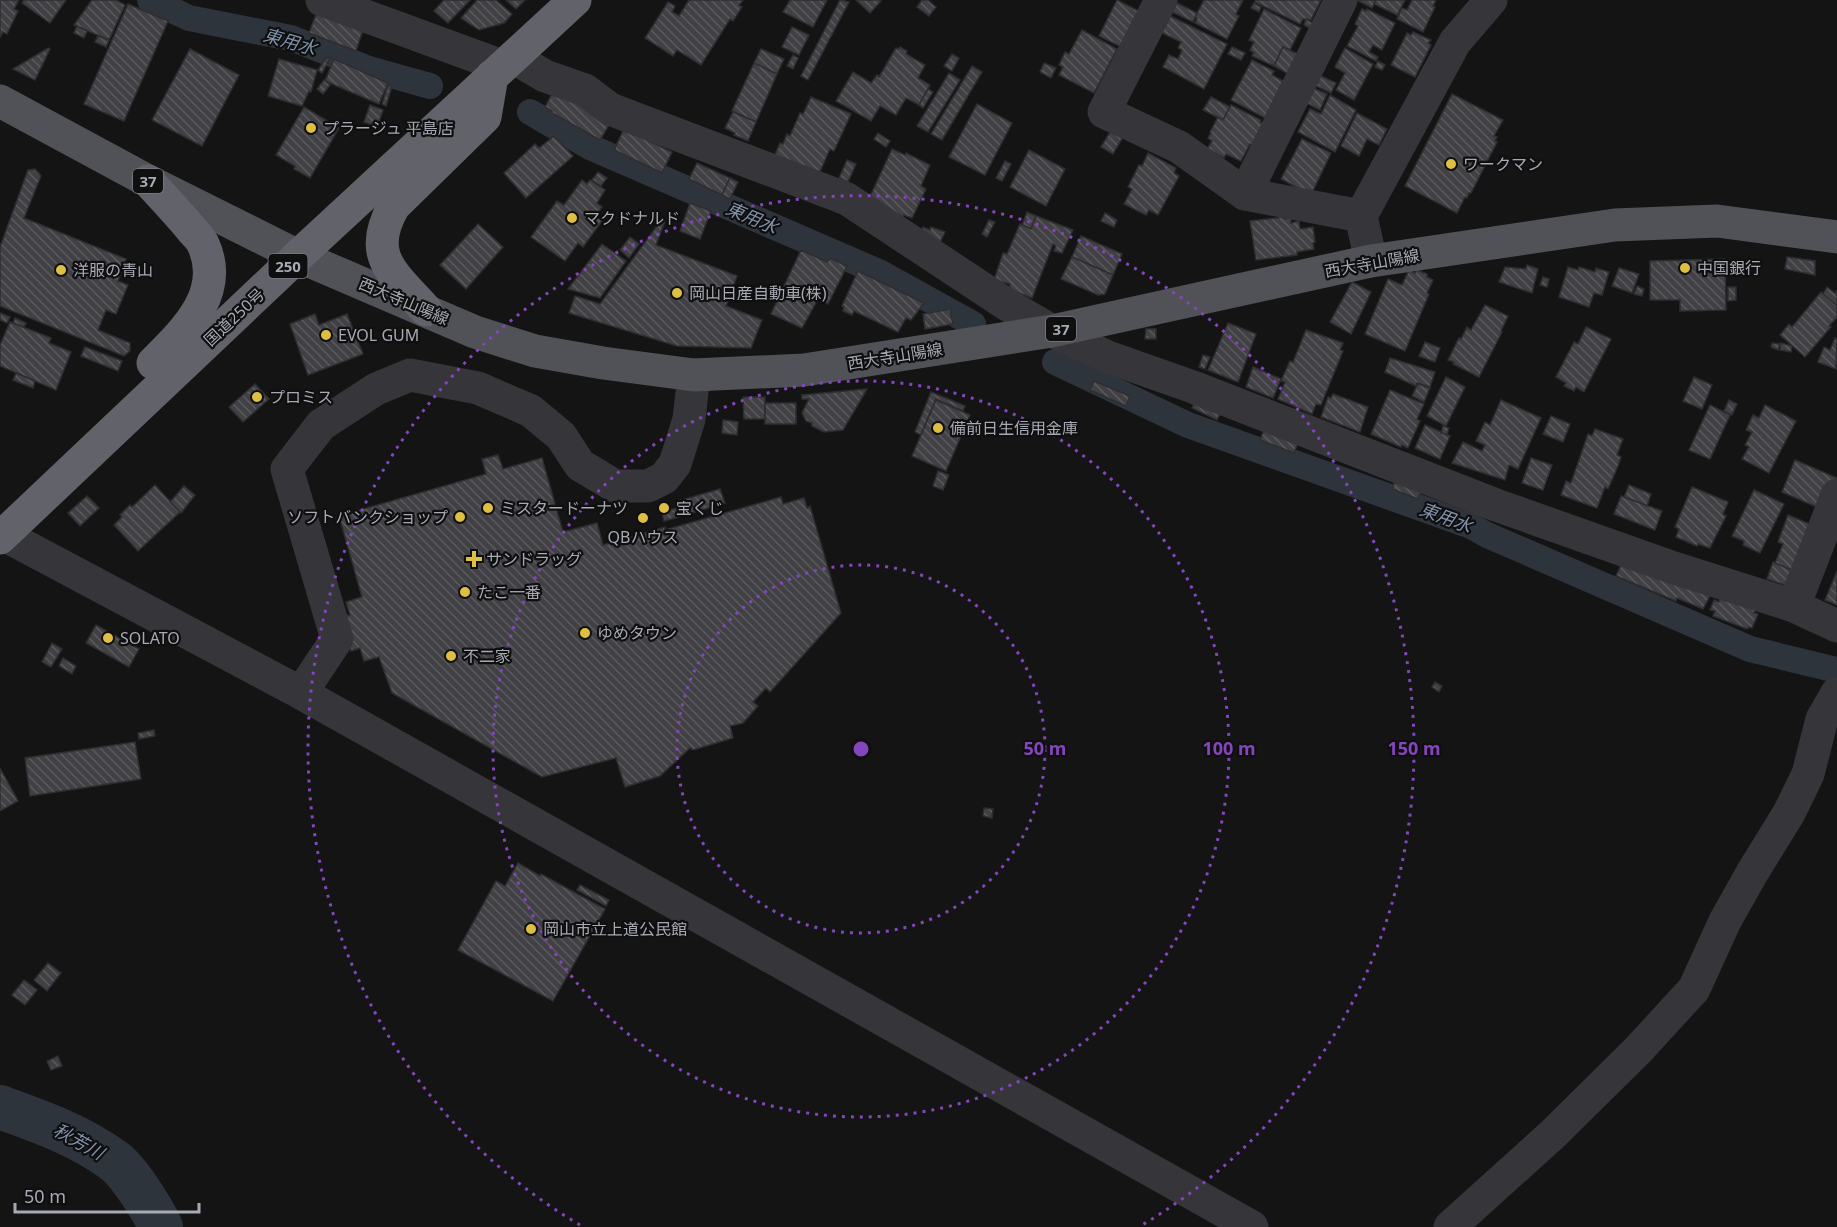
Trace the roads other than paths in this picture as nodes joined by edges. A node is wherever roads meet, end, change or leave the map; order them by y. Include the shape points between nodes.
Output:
1 (576, 0) edge
2 (1161, 0) edge
3 (1341, 0) edge
4 (1490, 0) edge
5 (335, 2) edge
6 (502, 67) junction
7 (0, 101) edge
8 (148, 181) junction
9 (1245, 194) junction
10 (1361, 216) junction
11 (1837, 237) edge
12 (298, 256) junction
13 (1371, 261) junction
14 (426, 310) junction
15 (1052, 332) junction
16 (694, 375) junction
17 (62, 480) junction
18 (1837, 495) edge
19 (2, 537) edge
20 (1794, 606) junction
21 (1837, 626) edge
22 (301, 693) junction
23 (1837, 693) edge
24 (1252, 1227) edge
25 (1450, 1227) edge

1 - 6 highway, 国道250号 / 250
2 - 9 street via 1104,112 1179,147
3 - 9 street
4 - 10 street via 1455,42
5 - 6 street
6 - 12 highway, 国道250号 / 250
6 - 14 highway via 485,117 394,206 386,221 381,238 391,271
6 - 15 street via 585,90 610,109 846,199
7 - 8 main road, 西大寺山陽線 / 37
8 - 12 main road, 西大寺山陽線 / 37
8 - 17 highway, 250 via 203,244 210,272 206,294 185,331 97,418
9 - 10 street
10 - 13 street
11 - 13 main road, 西大寺山陽線 / 37 via 1717,221 1615,225
12 - 14 main road, 西大寺山陽線 / 37
12 - 17 highway, 国道250号 / 250
13 - 15 main road, 西大寺山陽線 / 37
14 - 16 main road, 西大寺山陽線 / 37 via 475,332 536,351
15 - 16 main road, 西大寺山陽線 / 37 via 804,370
15 - 20 street via 1496,505
16 - 22 street via 688,419 675,464 664,478 648,486 615,486 580,465 561,436 531,411 478,388 421,377 410,375 376,389 321,425 287,469 337,639
17 - 19 highway, 国道250号 / 250
18 - 20 street
19 - 22 street
20 - 21 street
22 - 24 street
23 - 25 street via 1822,719 1808,774 1725,921 1694,989 1638,1050

